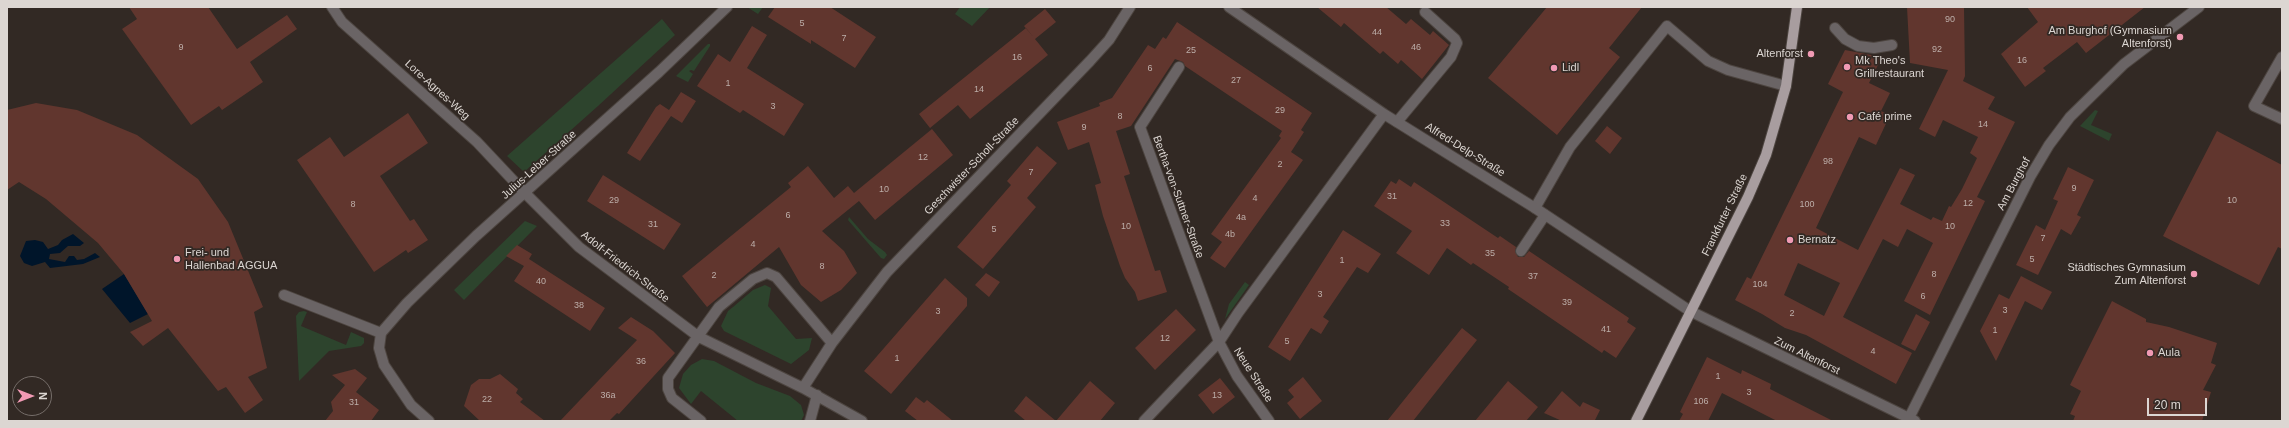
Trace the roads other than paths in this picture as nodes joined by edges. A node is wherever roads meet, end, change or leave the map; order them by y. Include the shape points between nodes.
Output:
1 (332, 7) edge
2 (727, 7) edge
3 (1130, 7) edge
4 (1797, 7) edge
5 (2199, 7) edge
6 (1234, 8) edge
7 (1425, 12) dead end
8 (1834, 28) dead end
9 (1892, 45) dead end
10 (2282, 57) edge
11 (1179, 67) dead end
12 (1786, 86) junction
13 (1384, 114) junction
14 (2282, 119) edge
15 (1397, 122) junction
16 (525, 193) junction
17 (1535, 208) junction
18 (1545, 215) junction
19 (1522, 251) dead end
20 (284, 295) dead end
21 (1690, 311) junction
22 (381, 333) junction
23 (699, 337) junction
24 (1219, 342) junction
25 (832, 343) junction
26 (803, 388) junction
27 (818, 395) junction
28 (1912, 420) edge
29 (429, 421) edge
30 (701, 421) edge
31 (810, 421) edge
32 (862, 421) edge
33 (1144, 421) edge
34 (1269, 421) edge
35 (1636, 421) edge

1 - 16 street, Lore-Agnes-Weg via 342,22 477,142
2 - 16 street, Julius-Leber-Straße via 660,72
3 - 25 street, Geschwister-Scholl-Straße via 1109,40 887,272
4 - 12 main road, Frankfurter Straße
5 - 28 street, Am Burghof via 2124,64 2070,117 2049,145 2030,177
6 - 13 street, Alfred-Delp-Straße
7 - 15 street via 1457,43 1451,57
8 - 9 street via 1845,39 1858,46 1874,48
10 - 14 street via 2254,106
11 - 24 street, Bertha-von-Suttner-Straße via 1140,127
12 - 17 street via 1728,70 1708,61 1667,26 1570,147
12 - 21 main road, Frankfurter Straße via 1754,184
13 - 15 street, Alfred-Delp-Straße
13 - 24 street
15 - 17 street, Alfred-Delp-Straße
16 - 22 street, Julius-Leber-Straße via 471,241
16 - 23 street, Adolf-Friedrich-Straße via 579,247
17 - 18 street, Alfred-Delp-Straße
18 - 19 street
18 - 21 street, Alfred-Delp-Straße
20 - 22 street
21 - 28 street, Zum Altenforst
21 - 35 main road, Frankfurter Straße
22 - 29 street via 380,357 411,405
23 - 25 street via 719,307 753,279 767,273 782,283
23 - 26 street, Adolf-Friedrich-Straße
23 - 30 street via 672,372 667,384 672,398
24 - 33 street
24 - 34 street, Neue Straße via 1237,376
25 - 26 street, Geschwister-Scholl-Straße
26 - 27 street, Adolf-Friedrich-Straße
27 - 31 street
27 - 32 street, Adolf-Friedrich-Straße

